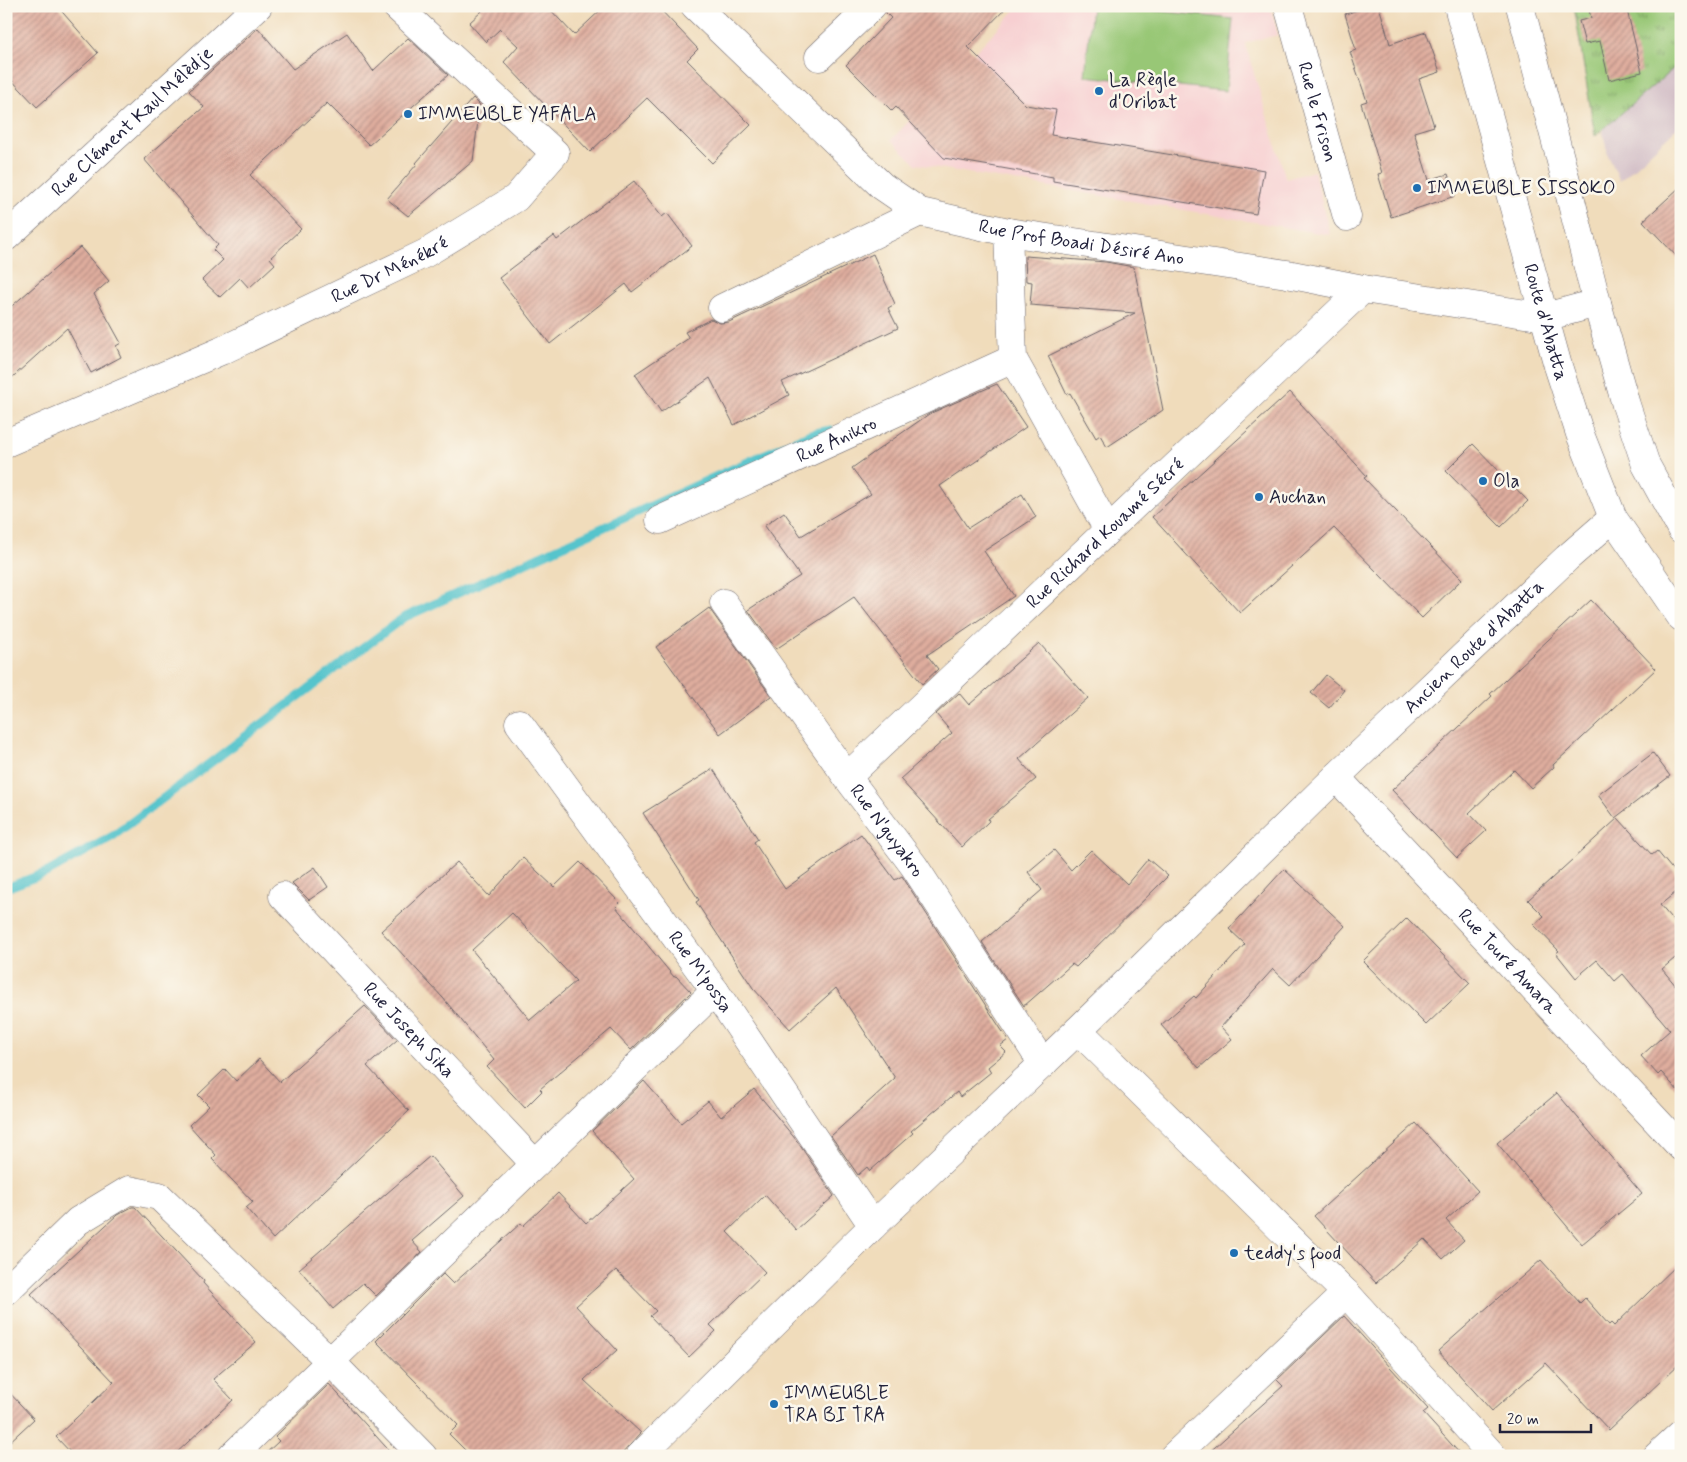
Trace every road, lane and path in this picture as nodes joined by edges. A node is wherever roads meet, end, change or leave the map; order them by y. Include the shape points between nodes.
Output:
1 (258, 6) edge
2 (396, 6) edge
3 (695, 6) edge
4 (872, 6) edge
5 (1288, 6) edge
6 (1458, 6) edge
7 (1520, 6) edge
8 (819, 57) dead end
9 (920, 212) junction
10 (1347, 217) dead end
11 (1008, 232) junction
12 (6, 237) edge
13 (1363, 289) junction
14 (1597, 304) junction
15 (722, 308) dead end
16 (1545, 317) junction
17 (1013, 359) junction
18 (6, 443) edge
19 (1613, 518) junction
20 (660, 520) dead end
21 (1681, 529) edge
22 (1108, 530) junction
23 (724, 603) dead end
24 (1681, 617) edge
25 (519, 723) dead end
26 (847, 777) junction
27 (1336, 777) junction
28 (283, 896) dead end
29 (715, 990) junction
30 (1078, 1030) junction
31 (1043, 1064) junction
32 (1681, 1147) edge
33 (535, 1164) junction
34 (872, 1226) junction
35 (6, 1291) edge
36 (1346, 1293) junction
37 (330, 1361) junction
38 (1681, 1434) edge
39 (232, 1456) edge
40 (423, 1456) edge
41 (640, 1456) edge
42 (1174, 1456) edge
43 (1493, 1456) edge
44 (1657, 1456) edge

1 - 12 street, Rue Clément Kaul Mélèdje
2 - 18 street, Rue Dr Ménékré via 555,153 516,198 426,254 221,351
3 - 9 street, Rue Prof Boadi Désiré Ano via 882,186
4 - 8 street
5 - 10 street, Rue le Frison
6 - 16 street, Route d'Abatta
7 - 14 street
9 - 11 street, Rue Prof Boadi Désiré Ano
9 - 15 street
11 - 13 street, Rue Prof Boadi Désiré Ano via 1287,274
11 - 17 street
13 - 16 street, Rue Prof Boadi Désiré Ano
13 - 22 street, Rue Richard Kouamé Sécré
14 - 16 street
14 - 21 street via 1646,465
16 - 19 street, Route d'Abatta via 1580,434
17 - 20 street, Rue Anikro
17 - 22 street
19 - 24 street, Route d'Abatta
19 - 27 street, Ancien Route d'Abatta
22 - 26 street, Rue Richard Kouamé Sécré
23 - 26 street, Rue N'guyakro
25 - 29 street, Rue M'possa
26 - 31 street, Rue N'guyakro via 914,866
27 - 30 street, Ancien Route d'Abatta
27 - 32 street, Rue Touré Amara
28 - 33 street, Rue Joseph Sika
29 - 33 street
29 - 34 street, Rue M'possa
30 - 31 street, Ancien Route d'Abatta
30 - 36 street
31 - 34 street, Ancien Route d'Abatta
33 - 37 street
34 - 41 street, Ancien Route d'Abatta
35 - 37 street via 78,1221 129,1190 158,1196
36 - 42 street
36 - 43 street
37 - 39 street
37 - 40 street
38 - 44 street

